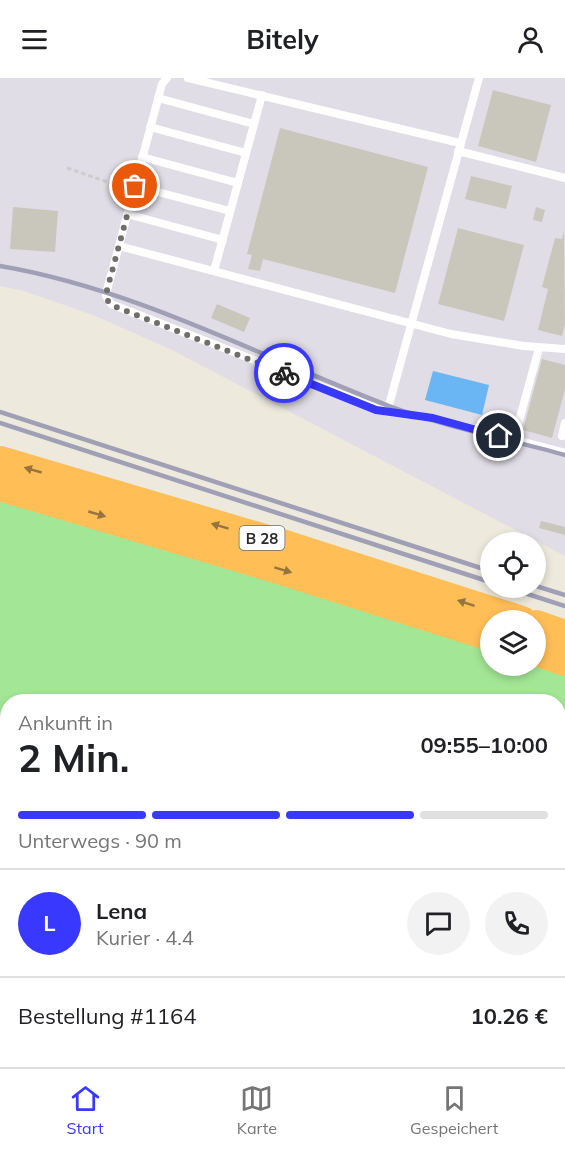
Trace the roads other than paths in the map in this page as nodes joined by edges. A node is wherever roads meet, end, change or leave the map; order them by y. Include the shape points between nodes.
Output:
1 (167, 78) edge
2 (188, 78) edge
3 (479, 78) edge
4 (262, 95) junction
5 (158, 98) junction
6 (254, 124) junction
7 (150, 127) junction
8 (459, 147) junction
9 (246, 153) junction
10 (142, 157) junction
11 (565, 178) edge
12 (238, 183) junction
13 (135, 186) junction
14 (230, 211) junction
15 (127, 214) junction
16 (223, 240) junction
17 (119, 246) junction
18 (214, 271) junction
19 (410, 323) junction
20 (539, 348) junction
21 (565, 349) edge
22 (387, 412) junction
23 (565, 423) edge
24 (518, 425) dead end
25 (562, 436) dead end
26 (565, 453) edge
27 (0, 461) edge
28 (0, 486) edge
29 (487, 610) edge
30 (546, 628) edge
31 (480, 633) edge
32 (565, 635) edge
33 (546, 654) edge
34 (565, 661) edge

1 - 5 lane
2 - 4 lane
3 - 8 lane
4 - 6 lane
4 - 8 lane
5 - 6 lane
5 - 7 lane
6 - 9 lane
7 - 9 lane
7 - 10 lane
8 - 11 lane
8 - 19 lane
9 - 12 lane
10 - 12 lane
10 - 13 lane
12 - 14 lane
13 - 14 lane
13 - 15 lane
14 - 16 lane
15 - 16 lane
15 - 17 lane
16 - 18 lane
17 - 18 lane
17 - 22 lane via 106,296 111,304
18 - 19 lane
19 - 20 lane
19 - 22 lane
20 - 21 lane
20 - 24 lane
22 - 26 lane via 433,418
23 - 25 lane
29 -> 27 highway, B 28
28 -> 31 highway, B 28
30 - 32 highway
33 - 34 highway

